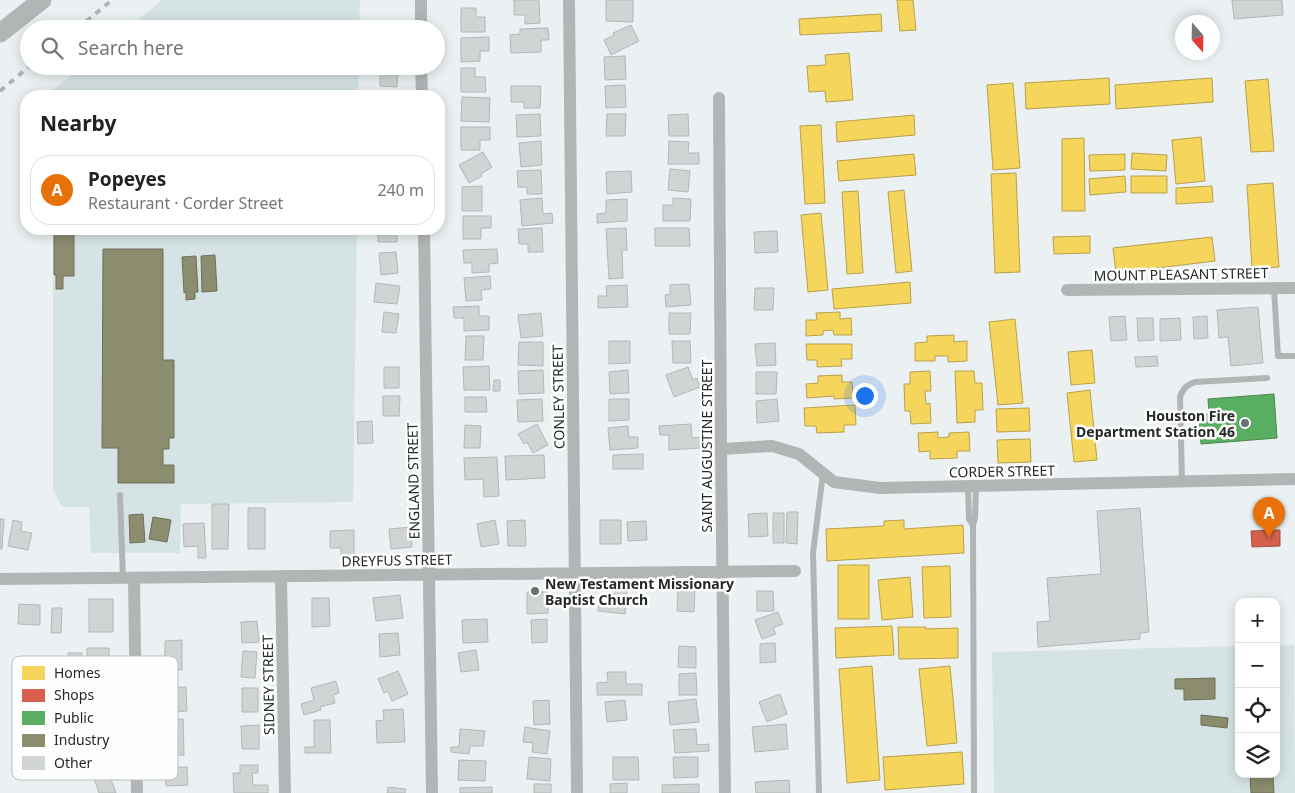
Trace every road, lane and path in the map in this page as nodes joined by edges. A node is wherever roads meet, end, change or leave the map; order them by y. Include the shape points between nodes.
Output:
1 (42, 0) edge
2 (420, 0) edge
3 (569, 0) edge
4 (421, 20) edge
5 (0, 34) edge
6 (422, 75) edge
7 (422, 90) edge
8 (719, 98) dead end
9 (424, 235) edge
10 (1274, 288) junction
11 (1295, 288) edge
12 (1067, 290) dead end
13 (1295, 356) edge
14 (1267, 378) dead end
15 (721, 449) junction
16 (823, 473) junction
17 (1295, 480) edge
18 (1182, 482) junction
19 (972, 486) junction
20 (120, 495) dead end
21 (794, 571) dead end
22 (722, 572) junction
23 (575, 574) junction
24 (429, 575) junction
25 (281, 576) junction
26 (128, 578) junction
27 (0, 579) edge
28 (132, 656) edge
29 (137, 780) edge
30 (138, 793) edge
31 (285, 793) edge
32 (432, 793) edge
33 (577, 793) edge
34 (725, 793) edge
35 (818, 793) edge
36 (974, 793) edge

1 - 5 main road
2 - 4 street
3 - 23 street, CONLEY STREET
6 - 7 street
8 - 15 street, SAINT AUGUSTINE STREET
9 - 24 street, ENGLAND STREET
10 - 11 street, MOUNT PLEASANT STREET
10 - 12 street, MOUNT PLEASANT STREET
10 - 13 lane via 1278,356
14 - 18 lane via 1196,382 1183,389 1180,397
15 - 16 street, CORDER STREET via 772,446 799,454
15 - 22 street, SAINT AUGUSTINE STREET
16 - 19 street, CORDER STREET via 834,482 880,488
16 - 35 lane via 813,553
17 - 18 street, CORDER STREET
18 - 19 street, CORDER STREET
19 - 36 lane via 975,518
20 - 26 lane
21 - 22 street, DREYFUS STREET
22 - 23 street, DREYFUS STREET
22 - 34 street, SAINT AUGUSTINE STREET
23 - 24 street, DREYFUS STREET
23 - 33 street, CONLEY STREET
24 - 25 street, DREYFUS STREET
24 - 32 street, ENGLAND STREET
25 - 26 street, DREYFUS STREET
25 - 31 street, SIDNEY STREET
26 - 27 street, DREYFUS STREET
26 - 28 street
29 - 30 street

